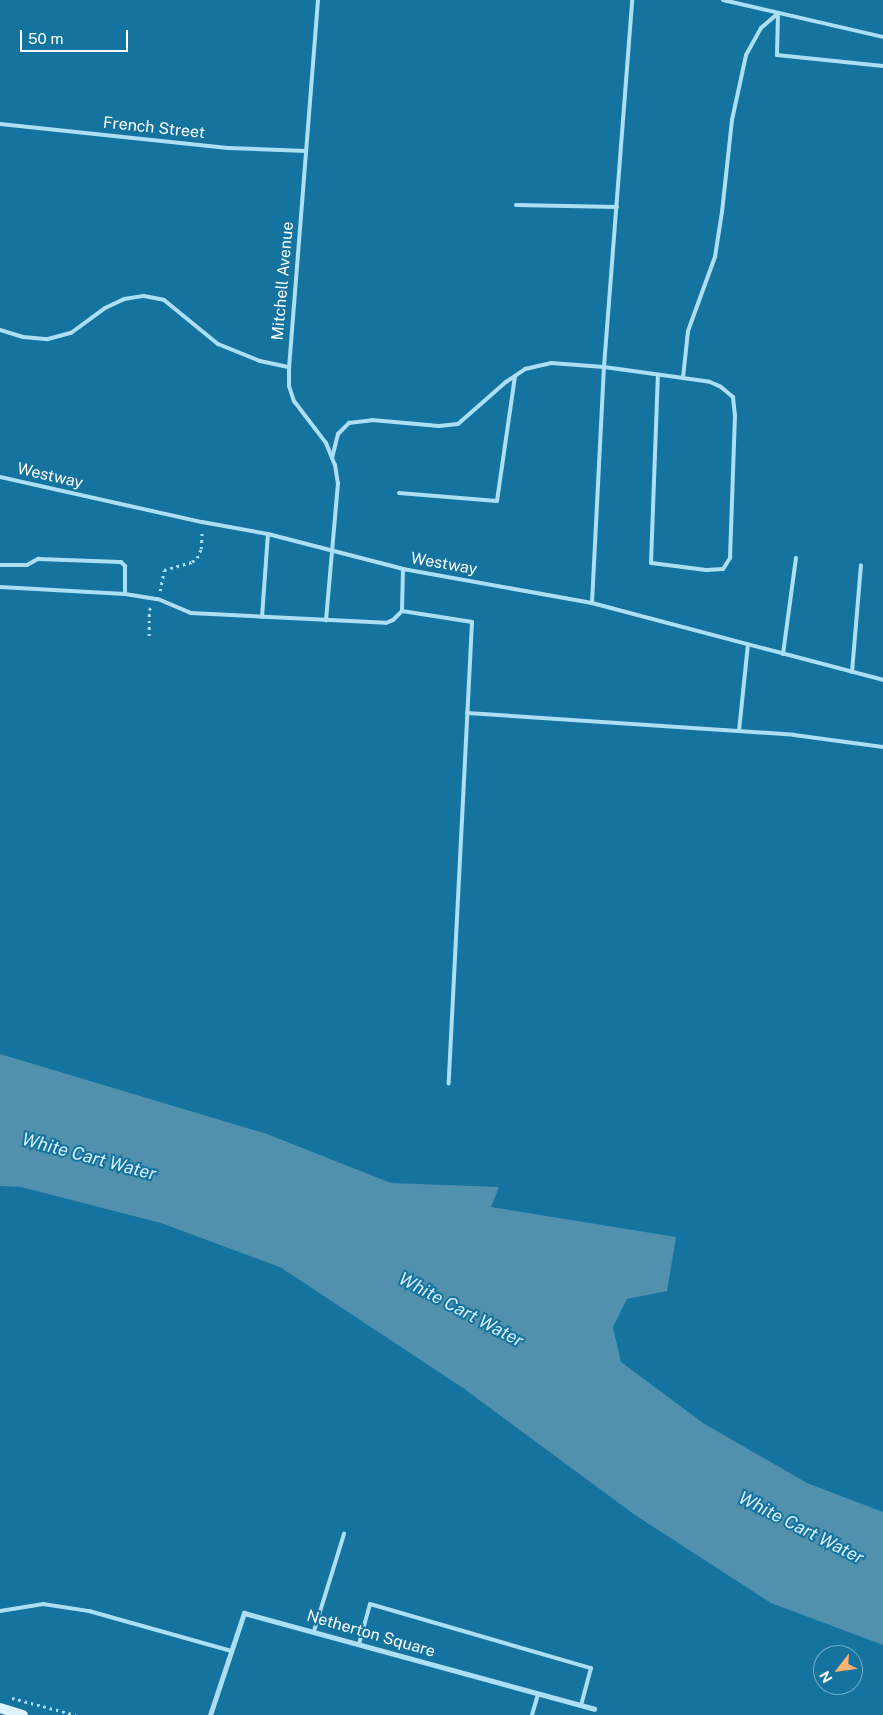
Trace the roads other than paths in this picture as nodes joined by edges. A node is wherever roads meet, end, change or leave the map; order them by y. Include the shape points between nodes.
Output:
1 (318, 0) edge
2 (632, 0) edge
3 (724, 0) edge
4 (778, 13) junction
5 (883, 37) edge
6 (883, 66) edge
7 (0, 124) edge
8 (306, 151) junction
9 (516, 205) dead end
10 (617, 207) junction
11 (0, 330) edge
12 (289, 367) junction
13 (604, 367) junction
14 (658, 375) junction
15 (515, 376) junction
16 (682, 378) junction
17 (332, 458) junction
18 (0, 477) edge
19 (399, 493) dead end
20 (268, 534) junction
21 (331, 550) junction
22 (796, 558) dead end
23 (0, 565) edge
24 (861, 565) dead end
25 (403, 569) junction
26 (0, 587) edge
27 (124, 594) junction
28 (592, 603) junction
29 (402, 611) junction
30 (262, 617) junction
31 (326, 620) junction
32 (748, 644) junction
33 (783, 654) junction
34 (852, 672) junction
35 (883, 680) edge
36 (467, 713) junction
37 (739, 731) junction
38 (883, 747) edge
39 (449, 1083) dead end
40 (344, 1534) dead end
41 (0, 1611) edge
42 (314, 1631) junction
43 (359, 1644) junction
44 (231, 1652) junction
45 (538, 1694) junction
46 (581, 1706) junction
47 (0, 1708) edge
48 (594, 1709) dead end
49 (23, 1715) edge
50 (210, 1715) edge
51 (532, 1715) edge

1 - 8 lane, Mitchell Avenue
2 - 10 lane
3 - 4 lane
4 - 5 lane
4 - 6 lane via 777,55
4 - 16 lane via 761,28 746,55 732,120 715,257 688,331
7 - 8 lane, French Street via 228,148
8 - 12 lane, Mitchell Avenue
9 - 10 lane
10 - 13 lane
11 - 12 lane via 23,337 48,339 71,333 124,298 144,296 164,300 218,344 260,361
12 - 17 lane, Mitchell Avenue via 289,386 294,401 326,443
13 - 14 lane
13 - 15 lane via 552,363 525,369
13 - 28 lane
14 - 16 lane
14 - 16 lane via 651,562 706,570 723,569 730,558 733,396 710,382
15 - 17 lane via 458,424 439,426 372,420 349,423 338,434
15 - 19 lane via 497,501
17 - 21 lane, Mitchell Avenue via 338,483
18 - 20 lane, Westway
20 - 21 lane, Westway
20 - 30 lane
21 - 25 lane, Westway
21 - 31 lane, Mitchell Avenue
22 - 33 lane
23 - 27 lane via 27,565 38,559 121,562 125,566
24 - 34 lane
25 - 28 lane, Westway
25 - 29 lane
26 - 27 lane
27 - 30 lane via 158,599 191,613
28 - 32 lane, Westway
29 - 31 lane via 386,623
29 - 36 lane via 472,622
30 - 31 lane
32 - 33 lane, Westway
32 - 37 lane
33 - 34 lane, Westway
34 - 35 lane, Westway
36 - 37 lane
36 - 39 lane
37 - 38 lane
40 - 42 lane
41 - 44 lane via 43,1604 89,1610
42 - 43 street, Netherton Square
42 - 44 street, Netherton Square via 244,1613
43 - 45 street, Netherton Square
43 - 46 lane via 370,1604 591,1668
44 - 50 street, Netherton Square
45 - 46 street, Netherton Square
45 - 51 lane
46 - 48 street, Netherton Square
47 - 49 street

